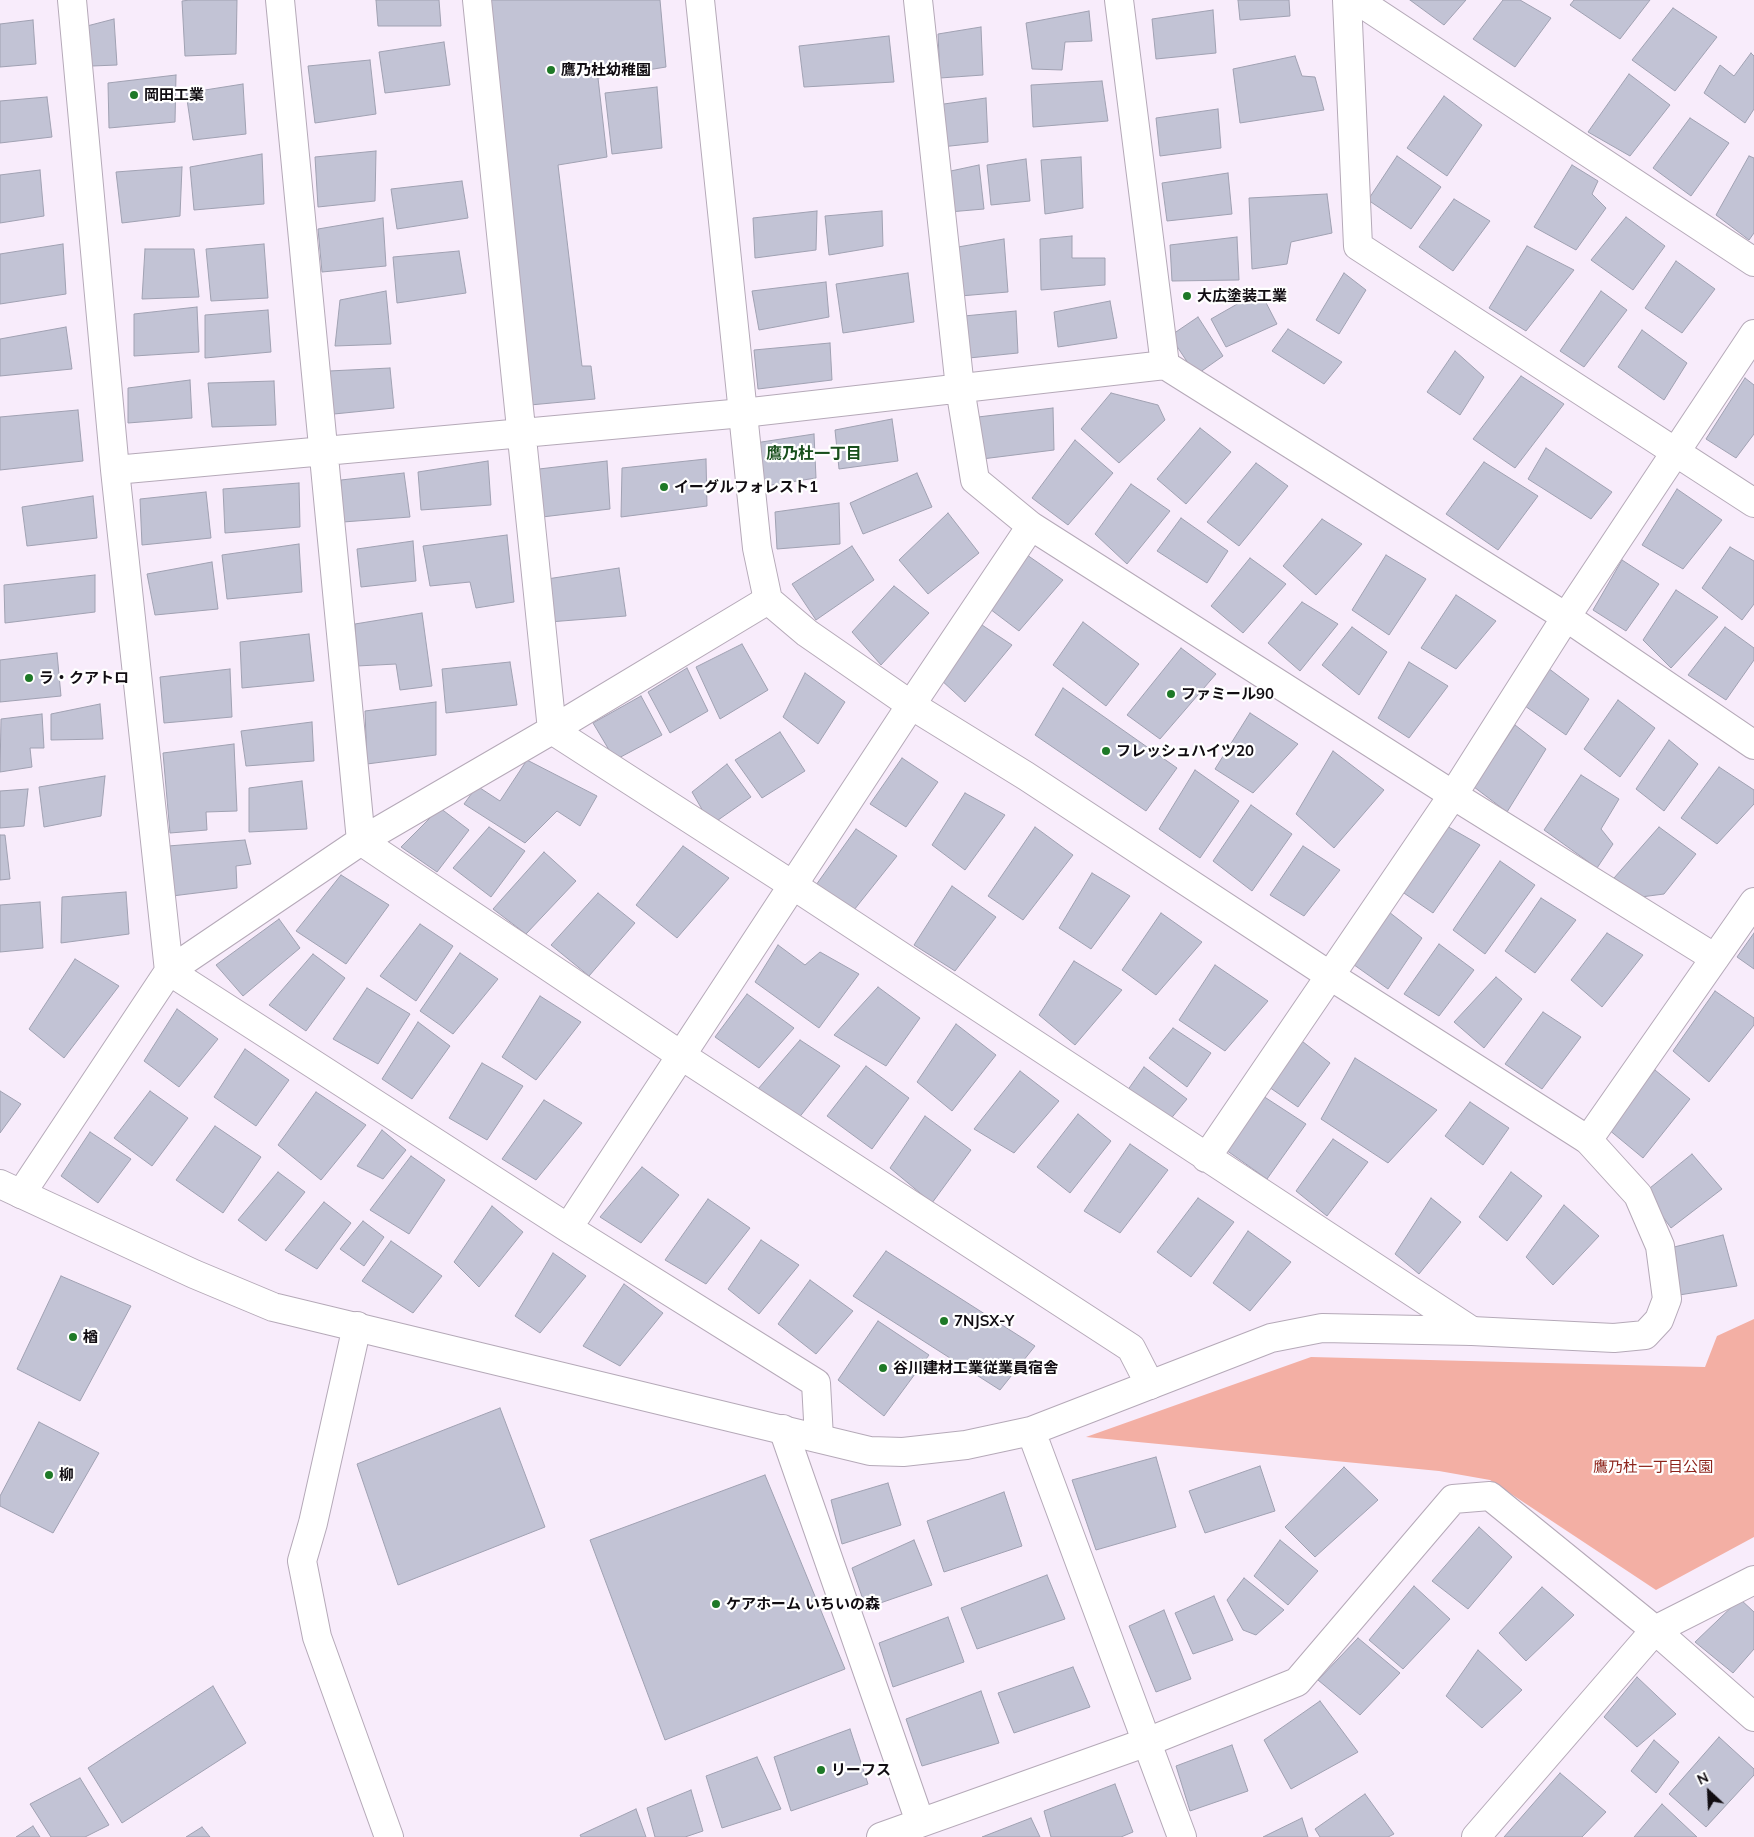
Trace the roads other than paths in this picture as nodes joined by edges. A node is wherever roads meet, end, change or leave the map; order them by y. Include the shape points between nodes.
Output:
1 (72, 0) edge
2 (280, 0) edge
3 (478, 0) edge
4 (700, 0) edge
5 (918, 0) edge
6 (1119, 0) edge
7 (1347, 0) edge
8 (1357, 0) edge
9 (1754, 262) edge
10 (1754, 334) edge
11 (1165, 365) junction
12 (960, 388) junction
13 (743, 413) junction
14 (521, 433) junction
15 (324, 451) junction
16 (1675, 452) junction
17 (115, 470) junction
18 (1754, 503) edge
19 (1031, 526) junction
20 (768, 600) junction
21 (1566, 617) junction
22 (911, 705) junction
23 (552, 730) junction
24 (1754, 745) edge
25 (1453, 795) junction
26 (361, 841) junction
27 (794, 886) junction
28 (1754, 902) edge
29 (1715, 958) junction
30 (169, 971) junction
31 (1329, 976) junction
32 (682, 1056) junction
33 (1588, 1140) junction
34 (1206, 1158) junction
35 (10, 1189) edge
36 (568, 1228) junction
37 (357, 1326) junction
38 (1472, 1331) junction
39 (1150, 1385) junction
40 (783, 1429) junction
41 (1031, 1431) junction
42 (819, 1438) junction
43 (1754, 1580) edge
44 (1655, 1630) junction
45 (1754, 1717) edge
46 (1147, 1742) junction
47 (920, 1822) junction
48 (389, 1837) edge
49 (880, 1837) edge
50 (1182, 1837) edge
51 (1476, 1837) edge

1 - 17 street
2 - 15 street
3 - 14 street
4 - 13 street
5 - 12 street
6 - 11 street
7 - 16 street via 1358,246
8 - 9 street
10 - 16 street
11 - 12 street
11 - 21 street
12 - 13 street
12 - 19 street via 975,480
13 - 14 street
13 - 20 street via 757,548
14 - 15 street
14 - 23 street
15 - 17 street
15 - 26 street
16 - 18 street
16 - 21 street
17 - 30 street
19 - 22 street
19 - 25 street
20 - 22 street via 807,633
20 - 23 street
21 - 24 street
21 - 25 street
22 - 27 street
22 - 31 street via 1026,776
23 - 26 street
23 - 27 street
25 - 29 street
25 - 31 street
26 - 30 street
26 - 32 street
27 - 32 street
27 - 34 street
28 - 29 street
29 - 33 street
30 - 35 street
30 - 36 street
31 - 33 street
31 - 34 street
32 - 36 street
32 - 39 street via 1131,1348
33 - 38 street via 1638,1196 1660,1246 1667,1299 1659,1320 1645,1335 1614,1338
34 - 38 street
35 - 37 street via 273,1307
36 - 42 street via 816,1383
37 - 40 street
37 - 48 street via 302,1560 317,1637
38 - 39 street via 1322,1328 1271,1338
39 - 41 street
40 - 42 street
40 - 47 street
41 - 42 street via 966,1445 902,1452 870,1451
41 - 46 street
43 - 44 street
44 - 45 street
44 - 46 street via 1490,1496 1453,1499 1297,1682
44 - 51 street
46 - 47 street
46 - 50 street
47 - 49 street

